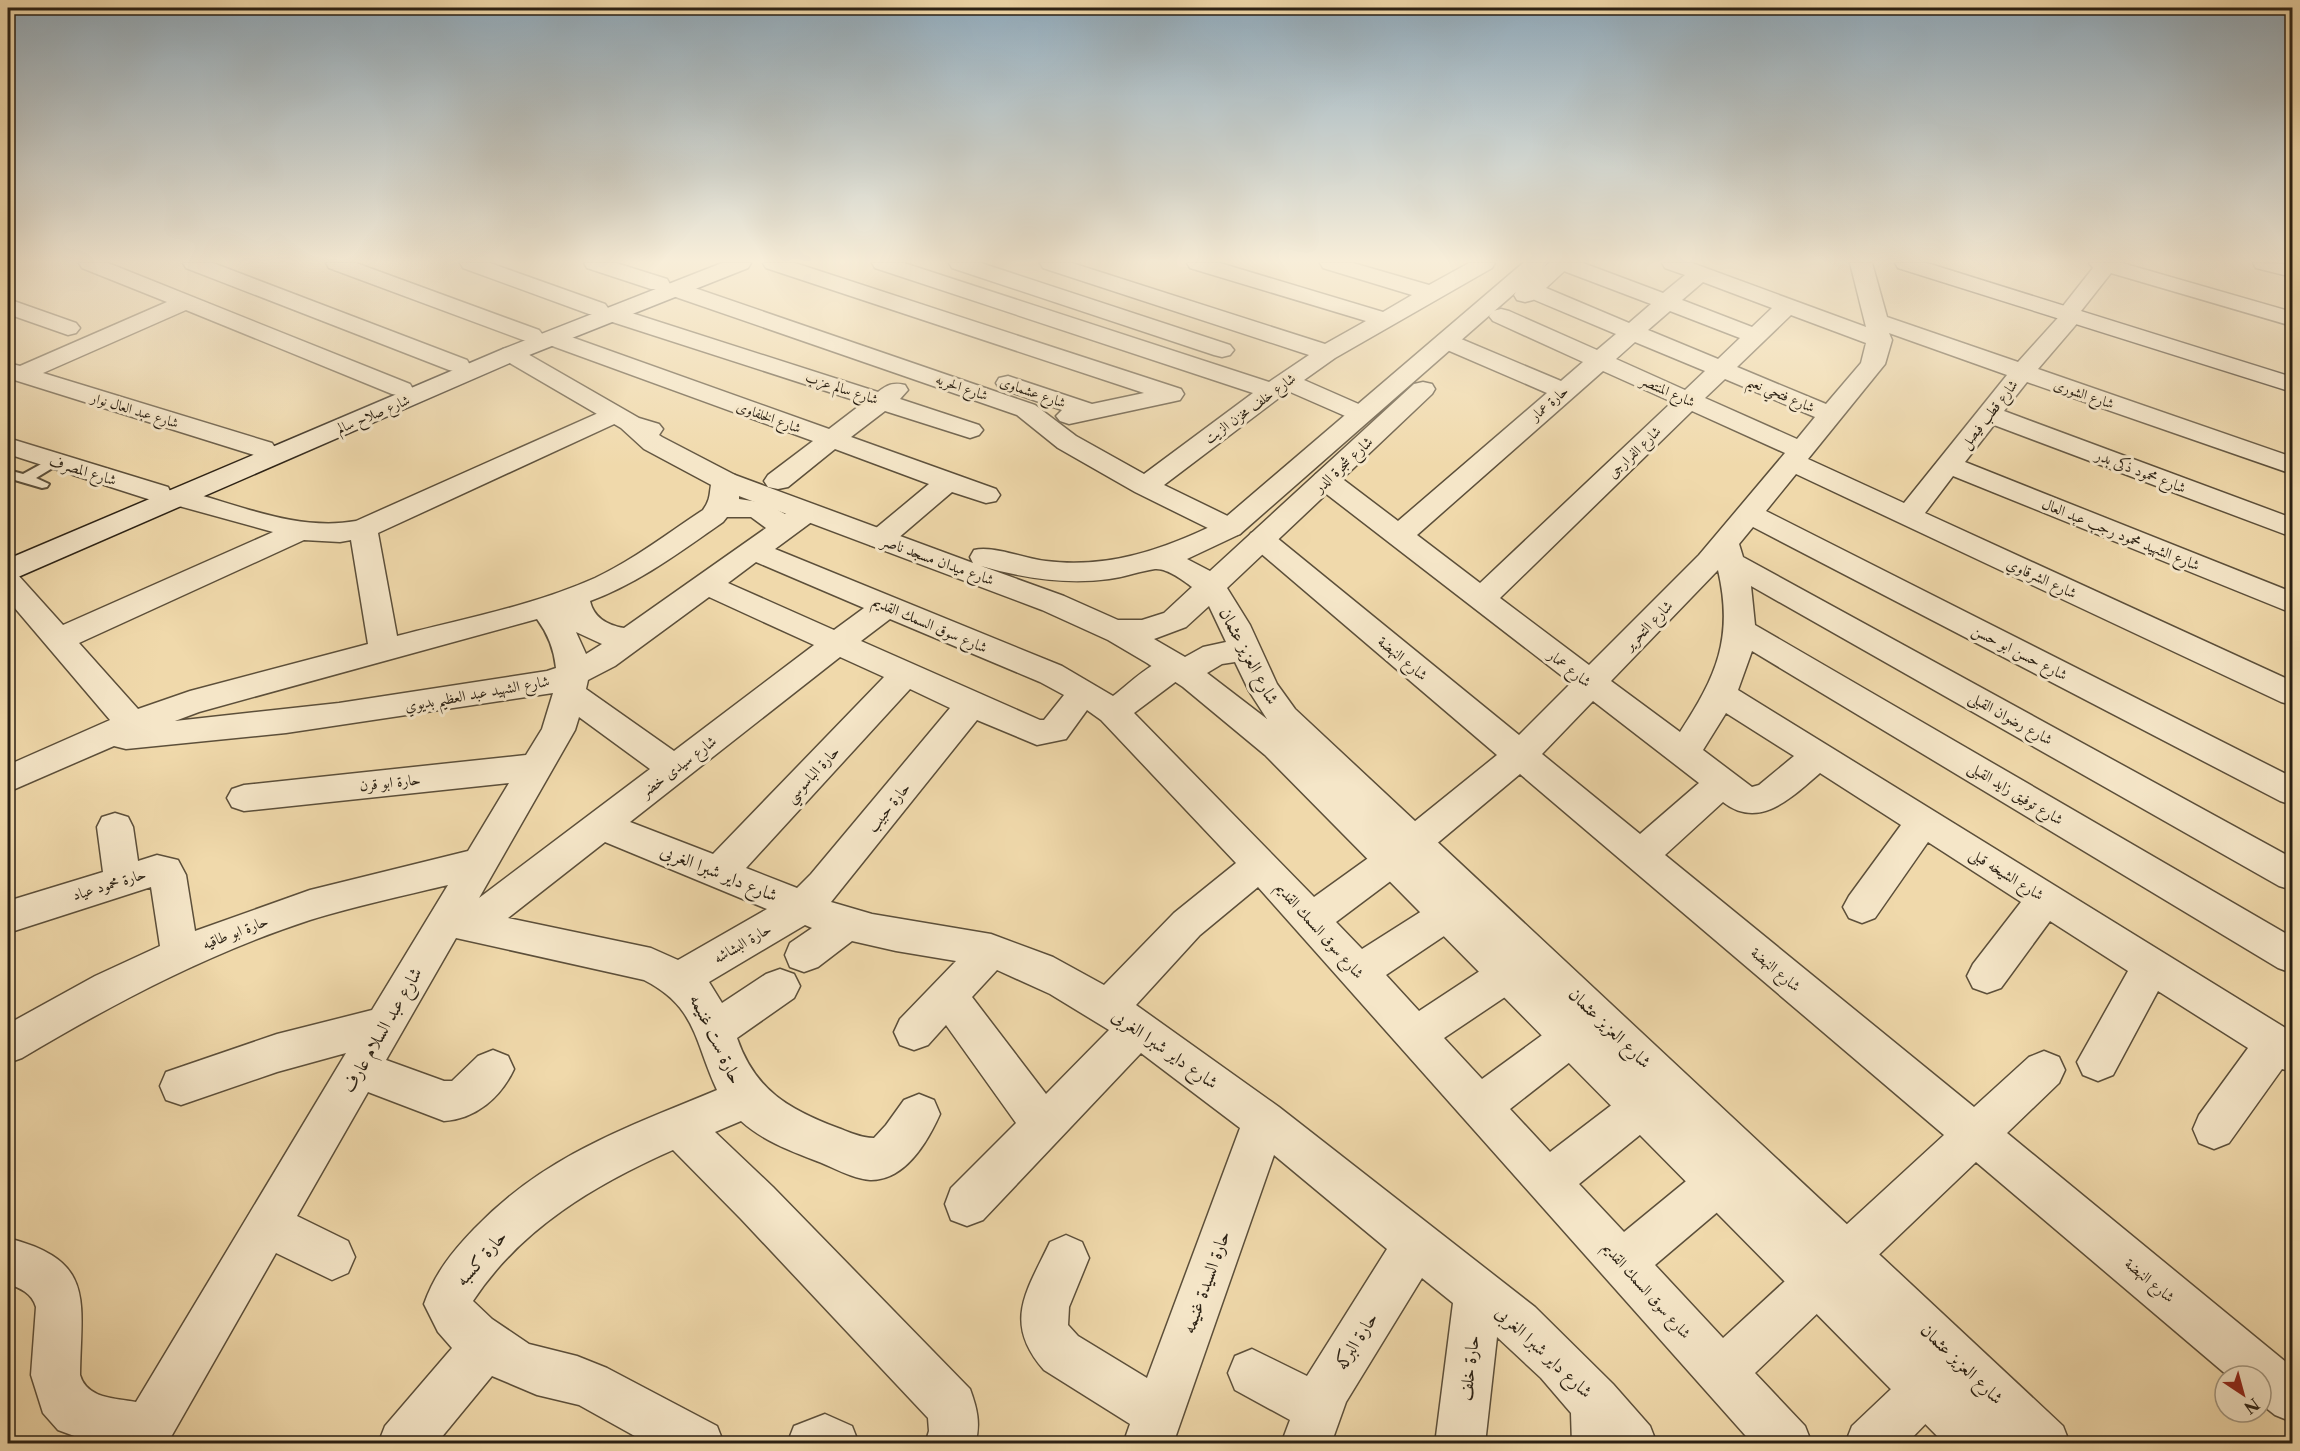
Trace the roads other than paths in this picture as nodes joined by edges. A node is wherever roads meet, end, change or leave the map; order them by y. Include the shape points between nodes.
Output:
1 (115, 331) edge
2 (257, 331) edge
3 (369, 331) edge
4 (527, 331) edge
5 (555, 331) edge
6 (665, 331) edge
7 (796, 331) edge
8 (872, 331) edge
9 (980, 331) edge
10 (1113, 331) edge
11 (1140, 331) edge
12 (1259, 331) edge
13 (1364, 331) edge
14 (1469, 331) edge
15 (1478, 331) edge
16 (1534, 331) edge
17 (1629, 331) edge
18 (1741, 331) edge
19 (1761, 331) edge
20 (1878, 331) joint
21 (2056, 331) edge
22 (2139, 331) edge
23 (1632, 332) junction
24 (542, 336) junction
25 (1755, 336) junction
26 (1455, 345) junction
27 (1327, 353) junction
28 (511, 354) junction
29 (2214, 354) junction
30 (1599, 360) junction
31 (458, 365) junction
32 (1239, 368) junction
33 (1721, 369) junction
34 (14, 372) edge
35 (918, 372) junction
36 (2022, 372) junction
37 (2292, 374) edge
38 (1281, 379) junction
39 (2292, 385) edge
40 (401, 389) junction
41 (1563, 391) junction
42 (1172, 394) junction
43 (1688, 400) junction
44 (882, 401) junction
45 (1091, 412) junction
46 (1361, 414) junction
47 (1989, 414) junction
48 (1831, 415) junction
49 (622, 419) junction
50 (1044, 422) junction
51 (970, 430) dead end
52 (832, 439) junction
53 (8, 446) edge
54 (263, 449) junction
55 (1797, 456) junction
56 (54, 460) junction
57 (1949, 465) junction
58 (2292, 466) edge
59 (8, 474) edge
60 (25, 479) junction
61 (1326, 480) junction
62 (725, 481) junction
63 (778, 481) junction
64 (949, 482) junction
65 (42, 484) dead end
66 (1145, 486) junction
67 (168, 495) junction
68 (986, 495) dead end
69 (720, 509) junction
70 (807, 512) junction
71 (1748, 513) junction
72 (1908, 516) junction
73 (2292, 528) edge
74 (363, 529) junction
75 (300, 531) junction
76 (888, 532) junction
77 (1245, 534) junction
78 (1399, 536) junction
79 (769, 540) junction
80 (1727, 551) junction
81 (8, 556) edge
82 (1148, 563) junction
83 (8, 570) edge
84 (8, 582) edge
85 (708, 585) junction
86 (1210, 587) junction
87 (1481, 599) junction
88 (559, 603) junction
89 (2292, 603) edge
90 (886, 606) junction
91 (1104, 626) junction
92 (1740, 630) junction
93 (57, 640) junction
94 (629, 640) junction
95 (837, 644) junction
96 (384, 649) junction
97 (1248, 652) junction
98 (1181, 670) junction
99 (905, 675) junction
100 (1591, 683) junction
101 (572, 684) junction
102 (1721, 694) junction
103 (2292, 694) edge
104 (1099, 702) junction
105 (971, 705) junction
106 (1239, 713) joint
107 (132, 724) junction
108 (98, 739) junction
109 (1683, 754) junction
110 (1819, 755) junction
111 (1520, 756) junction
112 (535, 767) junction
113 (674, 770) junction
114 (8, 779) edge
115 (1721, 784) junction
116 (2292, 792) edge
117 (244, 798) dead end
118 (1923, 821) junction
119 (601, 825) junction
120 (115, 827) dead end
121 (1403, 851) junction
122 (1640, 856) junction
123 (480, 863) junction
124 (1260, 864) junction
125 (719, 872) junction
126 (2292, 875) edge
127 (122, 880) junction
128 (2045, 898) junction
129 (802, 906) junction
130 (1862, 907) dead end
131 (1446, 915) junction
132 (8, 917) edge
133 (1311, 920) junction
134 (458, 923) junction
135 (846, 924) junction
136 (991, 950) junction
137 (180, 954) junction
138 (804, 955) dead end
139 (2292, 956) edge
140 (2152, 965) junction
141 (1358, 972) junction
142 (1506, 975) junction
143 (1988, 976) dead end
144 (680, 979) junction
145 (780, 986) dead end
146 (948, 996) junction
147 (1122, 1018) junction
148 (385, 1025) junction
149 (715, 1030) junction
150 (914, 1032) dead end
151 (1415, 1035) junction
152 (1570, 1038) junction
153 (8, 1045) edge
154 (2284, 1049) edge
155 (2098, 1062) dead end
156 (359, 1069) junction
157 (493, 1069) dead end
158 (2044, 1070) dead end
159 (181, 1086) dead end
160 (747, 1098) junction
161 (1480, 1106) junction
162 (1641, 1108) junction
163 (919, 1114) dead end
164 (1264, 1121) junction
165 (1044, 1126) junction
166 (680, 1127) junction
167 (2214, 1129) dead end
168 (1976, 1135) junction
169 (1548, 1181) junction
170 (1718, 1183) junction
171 (967, 1204) dead end
172 (267, 1225) junction
173 (1417, 1244) junction
174 (332, 1257) dead end
175 (1066, 1258) dead end
176 (8, 1261) edge
177 (1623, 1263) junction
178 (1833, 1269) junction
179 (1478, 1293) junction
180 (486, 1345) junction
181 (1721, 1372) junction
182 (1252, 1373) dead end
183 (1926, 1389) junction
184 (2292, 1398) edge
185 (1597, 1422) edge
186 (1312, 1426) edge
187 (1153, 1428) edge
188 (143, 1436) edge
189 (403, 1443) edge
190 (699, 1443) edge
191 (812, 1443) edge
192 (834, 1443) edge
193 (950, 1443) edge
194 (1460, 1443) edge
195 (1632, 1443) edge
196 (1787, 1443) edge
197 (1870, 1443) edge
198 (1981, 1443) edge
199 (2045, 1443) edge

1 - 34 street
2 - 40 street
3 - 31 street
4 - 24 street, شارع الخلفاوى
5 - 24 street, شارع صلاح سالم
6 - 44 street, شارع سالم عزب
7 - 35 street, شارع الحريه
8 - 45 street, شارع عشماوى
9 - 42 street
10 - 32 street
11 - 32 street
12 - 27 street
13 - 27 street, شارع خلف مخزن الزيت
14 - 26 street, شارع شجرة الدر
15 - 26 street, شارع شجرة الدر
16 - 30 street, شارع المنتصر
17 - 23 street, شارع فتحي نعيم
18 - 25 street
19 - 25 street, شارع الفرارجى
20 - 36 street, شارع الشورى
20 - 48 street, شارع التحرير via 1873,364
21 - 36 street, شارع قطب فيصل
22 - 29 street
23 - 30 street, حارة عمار
23 - 33 street, شارع فتحي نعيم
24 - 28 street, شارع صلاح سالم
24 - 31 street, شارع صلاح سالم
24 - 52 street, شارع الخلفاوى
25 - 33 street, شارع الفرارجى
26 - 41 street
26 - 46 street, شارع شجرة الدر
26 - 61 street, شارع شجرة الدر
27 - 38 street, شارع خلف مخزن الزيت
28 - 49 street, شارع ميدان مسجد ناصر
28 - 67 street, شارع صلاح سالم
29 - 37 street
29 - 39 street
30 - 41 street, حارة عمار
30 - 43 street, شارع المنتصر
31 - 40 street, شارع صلاح سالم
32 - 38 street
32 - 42 street
33 - 43 street, شارع الفرارجى
33 - 48 street, شارع فتحي نعيم
34 - 54 street, شارع عبد العال نوار
35 - 44 street
35 - 50 street, شارع الحريه via 1026,410
36 - 47 street, شارع قطب فيصل
36 - 58 street, شارع الشورى
38 - 46 street
38 - 66 street, شارع خلف مخزن الزيت
40 - 54 street, شارع صلاح سالم
41 - 78 street, حارة عمار
42 - 45 street
43 - 55 street, شارع المنتصر
43 - 87 street, شارع الفرارجى
44 - 51 street, شارع سالم عزب
44 - 52 street
45 - 50 street
46 - 77 street, شارع شجرة الدر
47 - 57 street, شارع قطب فيصل
47 - 73 street, شارع محمود ذكى بدر
48 - 55 street, شارع التحرير
49 - 62 street, شارع ميدان مسجد ناصر via 669,453
49 - 63 street, شارع ميدان مسجد ناصر via 691,442
49 - 74 street
50 - 66 street, شارع الحريه via 1067,442
52 - 63 street
52 - 64 street, شارع الخلفاوى
53 - 56 street, شارع المصرف
54 - 67 street, شارع صلاح سالم
55 - 71 street, شارع التحرير
55 - 72 street, شارع الشرقاوي
56 - 60 lane
56 - 67 street, شارع المصرف
57 - 72 street, شارع قطب فيصل
57 - 89 street, شارع الشهيد محمود رجب عبد العال
59 - 60 lane
60 - 65 lane
61 - 77 street, شارع شجرة الدر
61 - 78 street, شارع عمار
62 - 69 street via 725,500
62 - 70 street, شارع ميدان مسجد ناصر
63 - 76 street, شارع ميدان مسجد ناصر
64 - 68 street, شارع الخلفاوى
64 - 76 street
66 - 77 street, شارع الحريه
67 - 75 street, شارع المصرف
67 - 81 street, شارع صلاح سالم
67 - 83 street, شارع صلاح سالم
69 - 79 street via 746,506 763,510 776,519
69 - 88 street, شارع الشهيد عبد العظيم بديوي via 633,570
70 - 76 street, شارع ميدان مسجد ناصر
70 - 79 street, شارع الشهيد عبد العظيم بديوي
71 - 80 street, شارع التحرير
71 - 116 street, شارع حسن ابو حسن
72 - 103 street, شارع الشرقاوي
74 - 75 street via 339,533
74 - 96 street
75 - 93 street
76 - 82 street, شارع ميدان مسجد ناصر via 1040,571 1073,573
76 - 91 street, شارع ميدان مسجد ناصر
77 - 82 street, شارع شجرة الدر
77 - 86 street, شارع شجرة الدر
77 - 111 street, شارع النهضة
78 - 87 street, شارع عمار
79 - 85 street, شارع الشهيد عبد العظيم بديوي
79 - 90 street, شارع سوق السمك القديم
80 - 92 street via 1740,608
80 - 100 street, شارع التحرير via 1709,562
80 - 126 street, شارع رضوان القبلى
82 - 86 street, شارع العزيز عثمان via 1189,570
82 - 91 street via 1115,581 1108,591 1102,602
84 - 93 street
85 - 94 street, شارع الشهيد عبد العظيم بديوي
85 - 95 street
86 - 91 street, شارع شجرة الدر via 1166,625 1144,631
86 - 97 street, شارع العزيز عثمان via 1235,623
87 - 100 street, شارع عمار
88 - 94 street via 576,610 594,631
88 - 96 street, شارع الشهيد عبد العظيم بديوي
88 - 101 street
90 - 95 street, شارع سيدى خضر
90 - 104 street, شارع سوق السمك القديم via 1050,674
91 - 98 street, شارع ميدان مسجد ناصر
92 - 102 street via 1736,660
92 - 139 street, شارع توفيق زايد القبلى
93 - 107 street
94 - 101 street, شارع الشهيد عبد العظيم بديوي
95 - 99 street
95 - 113 street, شارع سيدى خضر
96 - 107 street, شارع الشهيد عبد العظيم بديوي via 190,703
97 - 98 street via 1211,655
97 - 121 street, شارع العزيز عثمان via 1258,680 1283,717
98 - 104 street
98 - 106 street, شارع ميدان مسجد ناصر
99 - 105 street
99 - 125 street, حارة الباسوسي
100 - 109 street, شارع عمار
100 - 111 street, شارع التحرير
101 - 108 street, شارع الشهيد عبد العظيم بديوي via 551,681 211,731
101 - 112 street, شارع عبد السلام عارف via 558,730
101 - 113 street
102 - 109 street
102 - 110 street, شارع الشيخه قبلى
104 - 105 street via 1046,733 1029,730
104 - 124 street, شارع سوق السمك القديم
105 - 129 street, حارة حبيب via 824,885
106 - 121 street, شارع العزيز عثمان
107 - 108 street, شارع الشهيد عبد العظيم بديوي
108 - 114 street, شارع الشهيد عبد العظيم بديوي
109 - 115 street, شارع عمار
110 - 115 street, شارع عمار via 1762,799 1741,797
110 - 118 street, شارع الشيخه قبلى
111 - 121 street, شارع التحرير
111 - 122 street, شارع النهضة
112 - 117 street, حارة ابو قرن
112 - 123 street, شارع عبد السلام عارف
113 - 119 street, شارع سيدى خضر
115 - 122 street
118 - 128 street, شارع الشيخه قبلى
118 - 130 street
119 - 125 street, شارع داير شبرا الغربى
119 - 134 street, شارع سيدى خضر
120 - 127 street
121 - 131 street, شارع العزيز عثمان
121 - 133 street, شارع التحرير
121 - 178 street, شارع العزيز عثمان
122 - 168 street, شارع النهضة
123 - 134 street, شارع عبد السلام عارف
123 - 137 street, حارة ابو طاقيه via 340,896
124 - 133 street, شارع سوق السمك القديم
124 - 147 street via 1187,924
125 - 129 street, شارع داير شبرا الغربى
127 - 132 street, حارة محمود عياد
127 - 137 street, حارة محمود عياد via 165,870
128 - 140 street, شارع الشيخه قبلى
128 - 143 street
129 - 135 street, شارع داير شبرا الغربى
129 - 144 street, حارة البشاشه
131 - 141 street
131 - 142 street, شارع العزيز عثمان
133 - 141 street, شارع سوق السمك القديم
134 - 144 street, حارة ست غنيمه via 651,965
134 - 148 street, شارع عبد السلام عارف
135 - 136 street, شارع داير شبرا الغربى
135 - 138 street
136 - 146 street
136 - 147 street, شارع داير شبرا الغربى via 1040,969
137 - 153 street, حارة ابو طاقيه via 114,985
140 - 154 street, شارع الشيخه قبلى
140 - 155 street
141 - 151 street, شارع سوق السمك القديم
142 - 151 street
142 - 152 street, شارع العزيز عثمان
144 - 149 street, حارة ست غنيمه via 701,1001
145 - 149 street
146 - 150 street
146 - 165 street
147 - 164 street, شارع داير شبرا الغربى
147 - 165 street
148 - 156 street, شارع عبد السلام عارف
148 - 159 street via 277,1053
149 - 160 street, حارة ست غنيمه via 731,1074
151 - 161 street, شارع سوق السمك القديم
152 - 161 street
152 - 162 street, شارع العزيز عثمان
154 - 167 street
156 - 157 street via 444,1101 464,1098
156 - 172 street, شارع عبد السلام عارف
158 - 168 street
160 - 163 street, حارة ست غنيمه via 774,1121 871,1161 892,1150
160 - 166 street, حارة كسبه
161 - 169 street, شارع سوق السمك القديم
162 - 169 street
162 - 170 street, شارع العزيز عثمان
164 - 173 street, شارع داير شبرا الغربى
164 - 187 street, حارة السيدة غنيمه
165 - 171 street
166 - 180 street, حارة كسبه via 570,1178 522,1213 479,1256 448,1304 452,1313
166 - 193 street via 952,1407 954,1431
168 - 178 street
168 - 184 street, شارع النهضة
169 - 177 street, شارع سوق السمك القديم
170 - 177 street
170 - 178 street, شارع العزيز عثمان
172 - 174 street
172 - 188 street, شارع عبد السلام عارف
173 - 179 street, شارع داير شبرا الغربى
173 - 186 street, حارة البركه via 1338,1370
175 - 187 street via 1041,1318 1044,1332 1061,1353
176 - 188 street via 44,1274 55,1289 60,1308 55,1358 64,1399 77,1413
177 - 181 street, شارع سوق السمك القديم
178 - 181 street
178 - 183 street, شارع العزيز عثمان
178 - 199 street, شارع العزيز عثمان
179 - 185 street, شارع داير شبرا الغربى via 1558,1360
179 - 194 street, حارة خلف
180 - 189 street
180 - 190 street, حارة كسبه via 538,1372 588,1384
181 - 196 street, شارع سوق السمك القديم
182 - 186 street
183 - 197 street
183 - 198 street, شارع العزيز عثمان
185 - 195 street, شارع داير شبرا الغربى
191 - 192 street via 825,1439

